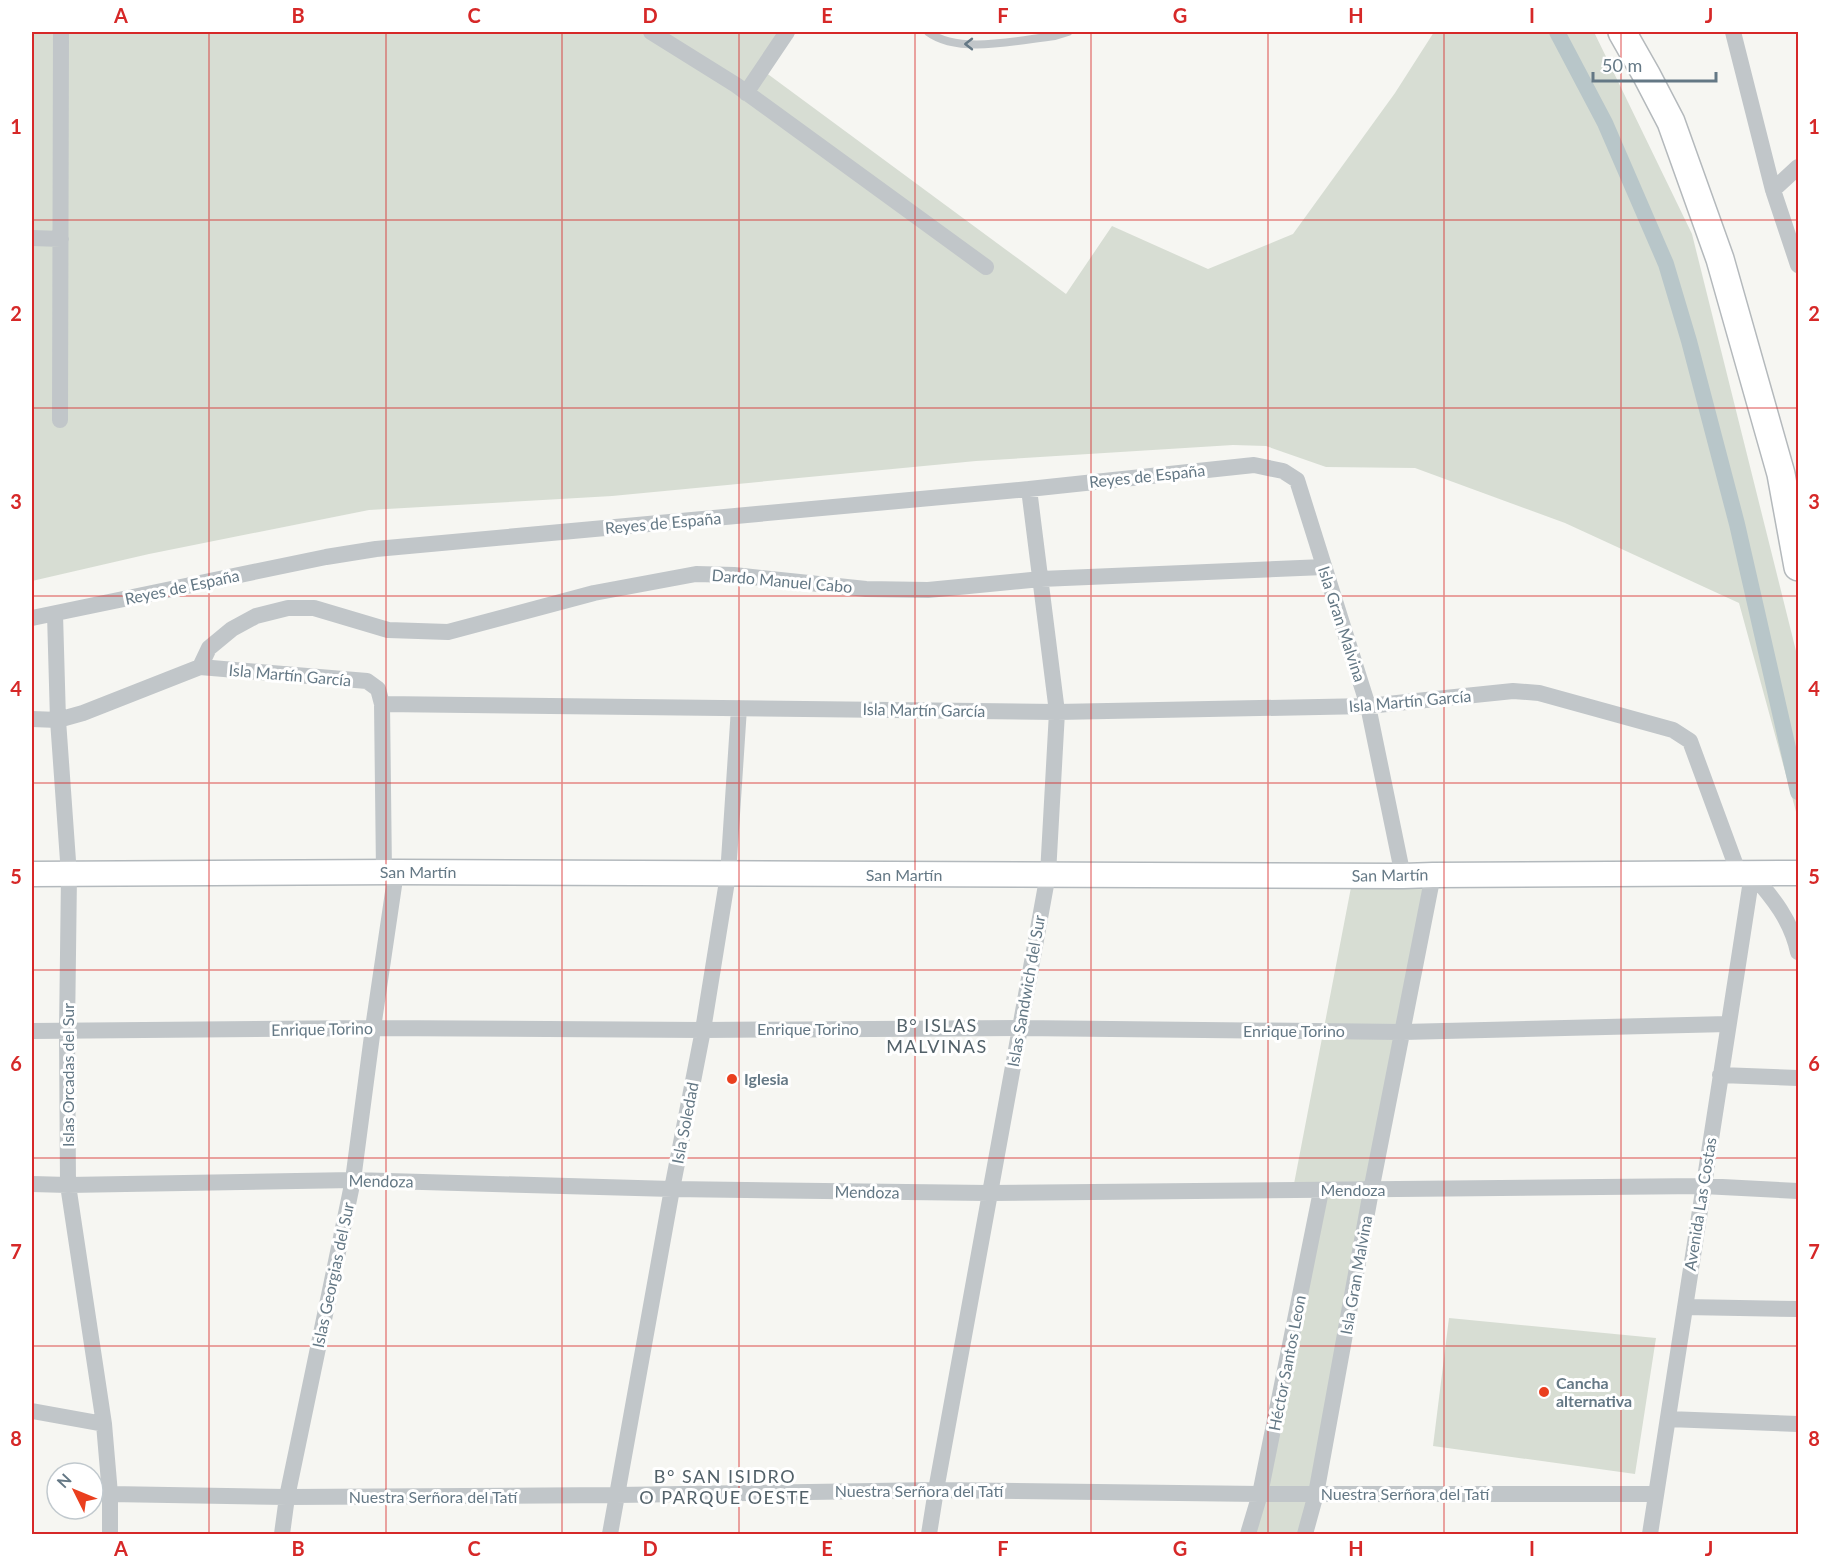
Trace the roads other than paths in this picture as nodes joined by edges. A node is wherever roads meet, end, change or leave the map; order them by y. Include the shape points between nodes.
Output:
1 (61, 32) edge
2 (651, 32) edge
3 (787, 32) edge
4 (928, 32) edge
5 (1068, 32) edge
6 (1622, 32) edge
7 (1636, 32) edge
8 (1733, 32) edge
9 (746, 93) junction
10 (1798, 167) edge
11 (1773, 190) junction
12 (32, 238) edge
13 (61, 239) junction
14 (1798, 265) edge
15 (986, 267) dead end
16 (60, 420) dead end
17 (1297, 480) joint
18 (1029, 489) junction
19 (1798, 513) edge
20 (1324, 567) junction
21 (1798, 567) edge
22 (1041, 579) junction
23 (55, 614) junction
24 (32, 618) edge
25 (200, 667) junction
26 (382, 704) junction
27 (1368, 706) junction
28 (739, 708) junction
29 (1057, 712) junction
30 (32, 719) edge
31 (58, 720) junction
32 (1798, 861) edge
33 (390, 872) junction
34 (1787, 873) edge
35 (32, 874) edge
36 (1048, 874) junction
37 (1433, 874) junction
38 (1745, 874) junction
39 (69, 875) junction
40 (728, 875) junction
41 (1403, 876) junction
42 (1798, 952) edge
43 (1728, 1024) junction
44 (1020, 1028) junction
45 (373, 1029) junction
46 (703, 1030) junction
47 (32, 1031) edge
48 (67, 1032) junction
49 (1403, 1032) junction
50 (1720, 1076) junction
51 (1798, 1078) edge
52 (353, 1180) junction
53 (32, 1184) edge
54 (68, 1185) junction
55 (1703, 1186) junction
56 (672, 1189) junction
57 (1321, 1191) junction
58 (1371, 1191) junction
59 (1798, 1191) edge
60 (989, 1193) junction
61 (1685, 1307) junction
62 (1798, 1309) edge
63 (32, 1411) edge
64 (1668, 1419) junction
65 (104, 1424) junction
66 (1798, 1424) edge
67 (936, 1490) junction
68 (110, 1494) junction
69 (1260, 1494) junction
70 (1316, 1494) junction
71 (1656, 1494) junction
72 (617, 1496) junction
73 (287, 1497) junction
74 (110, 1534) edge
75 (282, 1534) edge
76 (610, 1534) edge
77 (929, 1534) edge
78 (1248, 1534) edge
79 (1305, 1534) edge
80 (1650, 1534) edge

1 - 13 street
2 - 9 street
3 - 9 street
5 -> 4 lane via 972,45 942,40
6 - 21 main road via 1671,122 1720,259 1781,474
7 - 19 main road via 1689,132 1710,186 1758,347
8 - 11 street
9 - 15 street
10 - 11 street
11 - 14 street
12 - 13 street
13 - 16 street
17 - 18 street, Reyes de España via 1283,471 1254,465
17 - 20 street, Isla Gran Malvina
18 - 22 street, Islas Sandwich del Sur
18 - 23 street, Reyes de España via 376,549
20 - 22 street, Dardo Manuel Cabo
20 - 27 street, Isla Gran Malvina
22 - 25 street, Dardo Manuel Cabo via 928,590 866,589 696,574 594,593 448,632 388,630 314,608 288,608 256,616 232,629 209,648
22 - 29 street, Islas Sandwich del Sur
23 - 24 street, Reyes de España
23 - 31 street, Islas Orcadas del Sur
25 - 26 street, Isla Martín García via 367,681 378,689
25 - 31 street, Isla Martín García
26 - 28 street, Isla Martín García
26 - 33 street, Islas Georgias del Sur
27 - 29 street, Isla Martín García
27 - 38 street, Isla Martín García via 1539,693 1673,730 1690,741
27 - 41 street, Isla Gran Malvina
28 - 29 street, Isla Martín García
28 - 40 street, Isla Soledad
29 - 36 street, Islas Sandwich del Sur
30 - 31 street, Isla Martín García
31 - 39 street, Islas Orcadas del Sur
32 - 34 main road, San Martín
33 - 39 main road, San Martín
33 - 40 main road, San Martín
33 - 45 street, Islas Georgias del Sur
34 - 38 main road, San Martín
35 - 39 main road, San Martín
36 - 40 main road, San Martín
36 - 41 main road, San Martín
36 - 44 street, Islas Sandwich del Sur
37 - 38 main road, San Martín
37 - 41 main road, San Martín
37 - 49 street, Isla Gran Malvina
38 - 42 street via 1772,897 1787,919
38 - 43 street, Avenida Las Costas
39 - 48 street, Islas Orcadas del Sur
40 - 46 street, Isla Soledad
43 - 49 street, Enrique Torino
43 - 50 street, Avenida Las Costas
44 - 46 street, Enrique Torino
44 - 49 street, Enrique Torino
44 - 60 street, Islas Sandwich del Sur
45 - 46 street, Enrique Torino
45 - 48 street, Enrique Torino
45 - 52 street, Islas Georgias del Sur
46 - 56 street, Isla Soledad
47 - 48 street, Enrique Torino
48 - 54 street, Islas Orcadas del Sur
49 - 58 street, Isla Gran Malvina
50 - 51 street
50 - 55 street, Avenida Las Costas
52 - 54 street, Mendoza
52 - 56 street, Mendoza
52 - 73 street, Islas Georgias del Sur
53 - 54 street, Mendoza
54 - 65 street, Islas Orcadas del Sur
55 - 58 street, Mendoza
55 - 59 street, Mendoza
55 - 61 street, Avenida Las Costas
56 - 60 street, Mendoza
56 - 72 street, Isla Soledad
57 - 58 street, Mendoza
57 - 60 street, Mendoza
57 - 69 street, Héctor Santos Leon
58 - 70 street, Isla Gran Malvina
60 - 67 street, Islas Sandwich del Sur
61 - 62 street
61 - 64 street, Avenida Las Costas
63 - 65 street
64 - 66 street
64 - 71 street, Avenida Las Costas
65 - 68 street, Islas Orcadas del Sur
67 - 69 street, Nuestra Serñora del Tatí
67 - 72 street, Nuestra Serñora del Tatí
67 - 77 street, Islas Sandwich del Sur
68 - 73 street, Nuestra Serñora del Tatí
68 - 74 street, Islas Orcadas del Sur
69 - 70 street, Nuestra Serñora del Tatí
69 - 78 street, Héctor Santos Leon
70 - 71 street, Nuestra Serñora del Tatí
70 - 79 street, Isla Gran Malvina
71 - 80 street, Avenida Las Costas
72 - 73 street, Nuestra Serñora del Tatí
72 - 76 street, Isla Soledad
73 - 75 street, Islas Georgias del Sur

